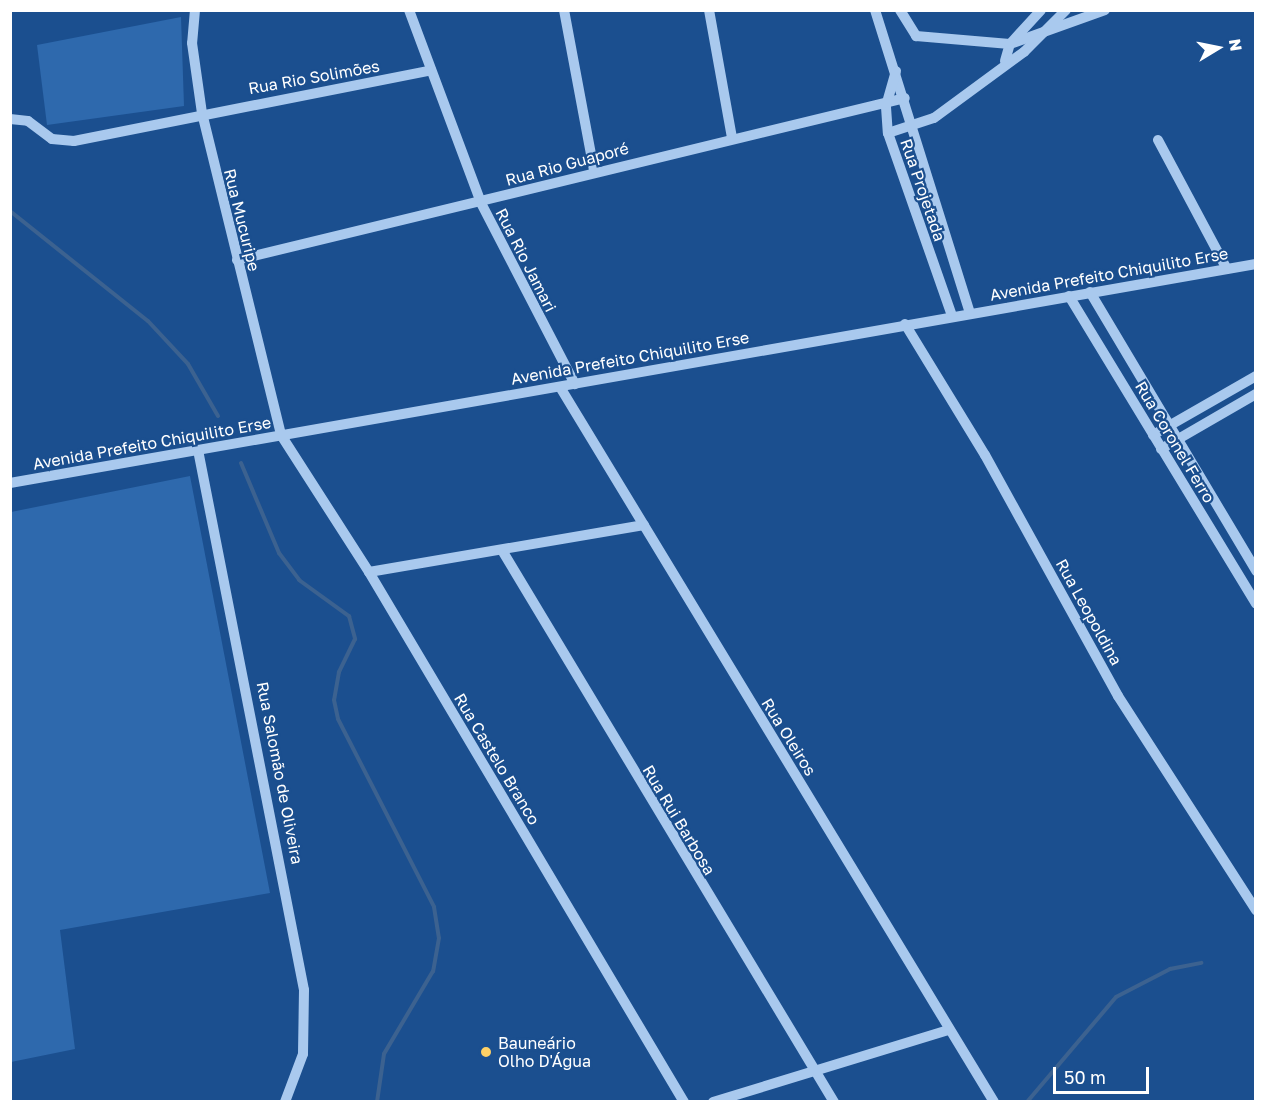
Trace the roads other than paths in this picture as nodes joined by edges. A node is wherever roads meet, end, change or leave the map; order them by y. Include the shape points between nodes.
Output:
1 (195, 10) edge
2 (409, 10) edge
3 (564, 10) edge
4 (709, 10) edge
5 (875, 10) edge
6 (900, 10) edge
7 (1041, 10) edge
8 (1065, 10) edge
9 (1105, 10) edge
10 (1047, 30) junction
11 (1010, 44) junction
12 (1005, 62) junction
13 (431, 70) junction
14 (897, 71) junction
15 (906, 98) junction
16 (886, 104) junction
17 (201, 113) junction
18 (10, 119) edge
19 (915, 127) junction
20 (888, 133) junction
21 (732, 138) junction
22 (1158, 140) dead end
23 (594, 171) junction
24 (481, 203) junction
25 (237, 260) junction
26 (1256, 264) edge
27 (1227, 268) junction
28 (1090, 292) junction
29 (1069, 297) junction
30 (970, 313) junction
31 (951, 316) junction
32 (905, 324) junction
33 (1255, 376) edge
34 (1256, 382) edge
35 (575, 384) junction
36 (560, 387) junction
37 (1256, 394) edge
38 (1168, 426) junction
39 (280, 435) junction
40 (1153, 435) junction
41 (1176, 441) junction
42 (1161, 449) junction
43 (198, 450) junction
44 (10, 483) edge
45 (645, 525) junction
46 (1233, 533) junction
47 (1218, 543) junction
48 (503, 552) junction
49 (1256, 571) edge
50 (369, 572) junction
51 (1256, 604) edge
52 (1256, 910) edge
53 (949, 1030) junction
54 (815, 1071) junction
55 (285, 1101) edge
56 (684, 1101) edge
57 (713, 1101) edge
58 (834, 1101) edge
59 (993, 1101) edge

1 - 17 street, Rua Mucuripe via 192,43
2 - 13 street, Rua Rio Jamari
3 - 23 street
4 - 21 street
5 - 14 street, Rua Projetada
6 - 11 street via 916,36
7 - 11 street
8 - 10 street
9 - 10 street
10 - 11 street
10 - 12 street
11 - 12 street
12 - 19 street
13 - 17 street, Rua Rio Solimões
13 - 24 street, Rua Rio Jamari
14 - 15 street, Rua Projetada
14 - 16 street, Rua Projetada
15 - 16 street, Rua Rio Guaporé
15 - 19 street, Rua Projetada
16 - 20 street, Rua Projetada
16 - 21 street, Rua Rio Guaporé
17 - 18 street, Rua Rio Solimões via 74,141 52,139 28,121
17 - 25 street, Rua Mucuripe
19 - 20 street
19 - 30 street, Rua Projetada via 935,218
20 - 31 street, Rua Projetada
21 - 23 street, Rua Rio Guaporé
22 - 27 street
23 - 24 street, Rua Rio Guaporé
24 - 25 street, Rua Rio Guaporé
24 - 35 street, Rua Rio Jamari
25 - 39 street, Rua Mucuripe
26 - 27 street, Avenida Prefeito Chiquilito Erse
27 - 28 street, Avenida Prefeito Chiquilito Erse
28 - 29 street, Avenida Prefeito Chiquilito Erse
28 - 38 street, Rua Coronel Ferro
29 - 30 street, Avenida Prefeito Chiquilito Erse
29 - 40 street, Rua Coronel Ferro
30 - 31 street, Avenida Prefeito Chiquilito Erse
31 - 32 street, Avenida Prefeito Chiquilito Erse
32 - 35 street, Avenida Prefeito Chiquilito Erse
32 - 52 street, Rua Leopoldina via 985,455 1124,704
33 - 34 street
33 - 38 street
35 - 36 street, Avenida Prefeito Chiquilito Erse
36 - 39 street, Avenida Prefeito Chiquilito Erse
36 - 45 street, Rua Oleiros
37 - 41 street
38 - 40 street
38 - 41 street, Rua Coronel Ferro
39 - 43 street, Avenida Prefeito Chiquilito Erse
39 - 50 street, Rua Castelo Branco
40 - 42 street, Rua Coronel Ferro
41 - 42 street
41 - 46 street, Rua Coronel Ferro
42 - 47 street, Rua Coronel Ferro
43 - 44 street, Avenida Prefeito Chiquilito Erse
43 - 55 street, Rua Salomão de Oliveira via 304,990 303,1054
45 - 48 street
45 - 53 street, Rua Oleiros
46 - 47 street
46 - 49 street, Rua Coronel Ferro
47 - 51 street, Rua Coronel Ferro
48 - 50 street
48 - 54 street, Rua Rui Barbosa
50 - 56 street, Rua Castelo Branco
53 - 54 street
53 - 59 street, Rua Oleiros
54 - 57 street
54 - 58 street, Rua Rui Barbosa

